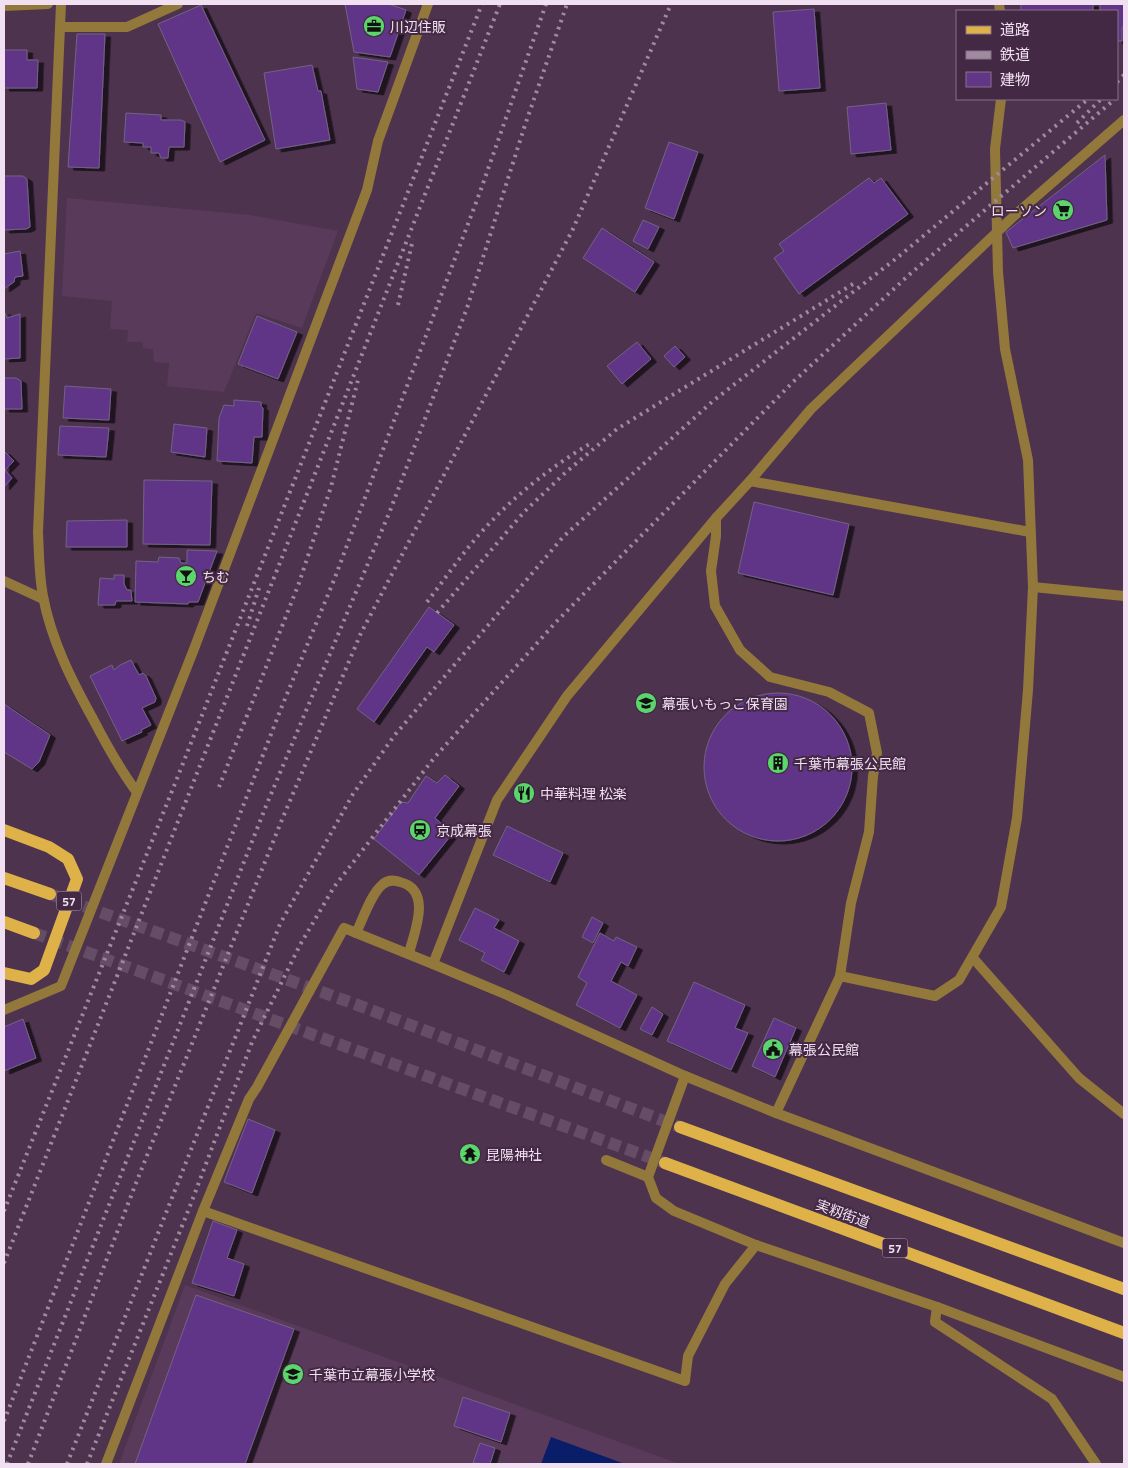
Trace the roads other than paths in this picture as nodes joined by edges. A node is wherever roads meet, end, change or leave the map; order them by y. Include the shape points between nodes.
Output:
1 (48, 4) edge
2 (61, 4) edge
3 (178, 4) edge
4 (428, 4) edge
5 (4, 6) edge
6 (60, 27) junction
7 (1001, 100) edge
8 (1124, 120) edge
9 (996, 234) junction
10 (750, 481) junction
11 (716, 518) junction
12 (1030, 532) junction
13 (4, 581) edge
14 (1033, 587) junction
15 (1124, 596) edge
16 (43, 599) junction
17 (136, 790) junction
18 (4, 830) edge
19 (4, 878) edge
20 (50, 894) tunnel mouth
21 (4, 922) edge
22 (34, 933) tunnel mouth
23 (356, 933) junction
24 (408, 954) junction
25 (973, 958) junction
26 (434, 964) junction
27 (4, 972) edge
28 (840, 976) junction
29 (4, 1010) edge
30 (685, 1076) junction
31 (776, 1113) junction
32 (1124, 1114) edge
33 (680, 1127) tunnel mouth
34 (606, 1160) dead end
35 (665, 1163) tunnel mouth
36 (648, 1177) junction
37 (203, 1211) junction
38 (1124, 1243) edge
39 (756, 1244) junction
40 (1124, 1289) edge
41 (937, 1307) junction
42 (1124, 1333) edge
43 (1124, 1377) edge
44 (106, 1464) edge
45 (1096, 1464) edge

1 - 5 street
2 - 6 street
3 - 6 street via 127,27
4 - 17 street via 378,141 367,190 194,649
6 - 16 street via 38,532
7 - 9 street via 995,149
8 - 9 street
9 - 10 street via 811,409
9 - 12 street via 1005,349 1028,460
10 - 11 street
10 - 12 street
11 - 26 street via 567,696 497,800
11 - 28 street via 711,571 715,606 740,650 770,677 829,692 868,714 877,753 869,832 851,904
12 - 14 street
13 - 16 street
14 - 15 street
14 - 25 street via 1017,818 1000,907
16 - 17 street via 66,668 116,762
17 - 29 street via 61,986
18 - 27 main road, 57 via 49,846 68,858 77,880 44,970 30,979
19 - 20 main road, 57
21 - 22 main road
23 - 24 street
23 - 24 street via 381,886 391,880 402,882 411,888 419,903 419,918
23 - 37 street via 344,928 249,1099
24 - 26 street
25 - 28 street via 959,980 935,996
25 - 32 street via 1079,1078
26 - 30 street
28 - 31 street
30 - 31 street
30 - 36 street
31 - 38 street
33 - 40 main road, 実籾街道
34 - 36 street
35 - 42 main road, 実籾街道 / 57
36 - 39 street via 656,1198 674,1211
37 - 39 street via 685,1381 688,1356 725,1284
37 - 44 street
39 - 41 street
41 - 43 street
41 - 45 street via 935,1322 1052,1399

